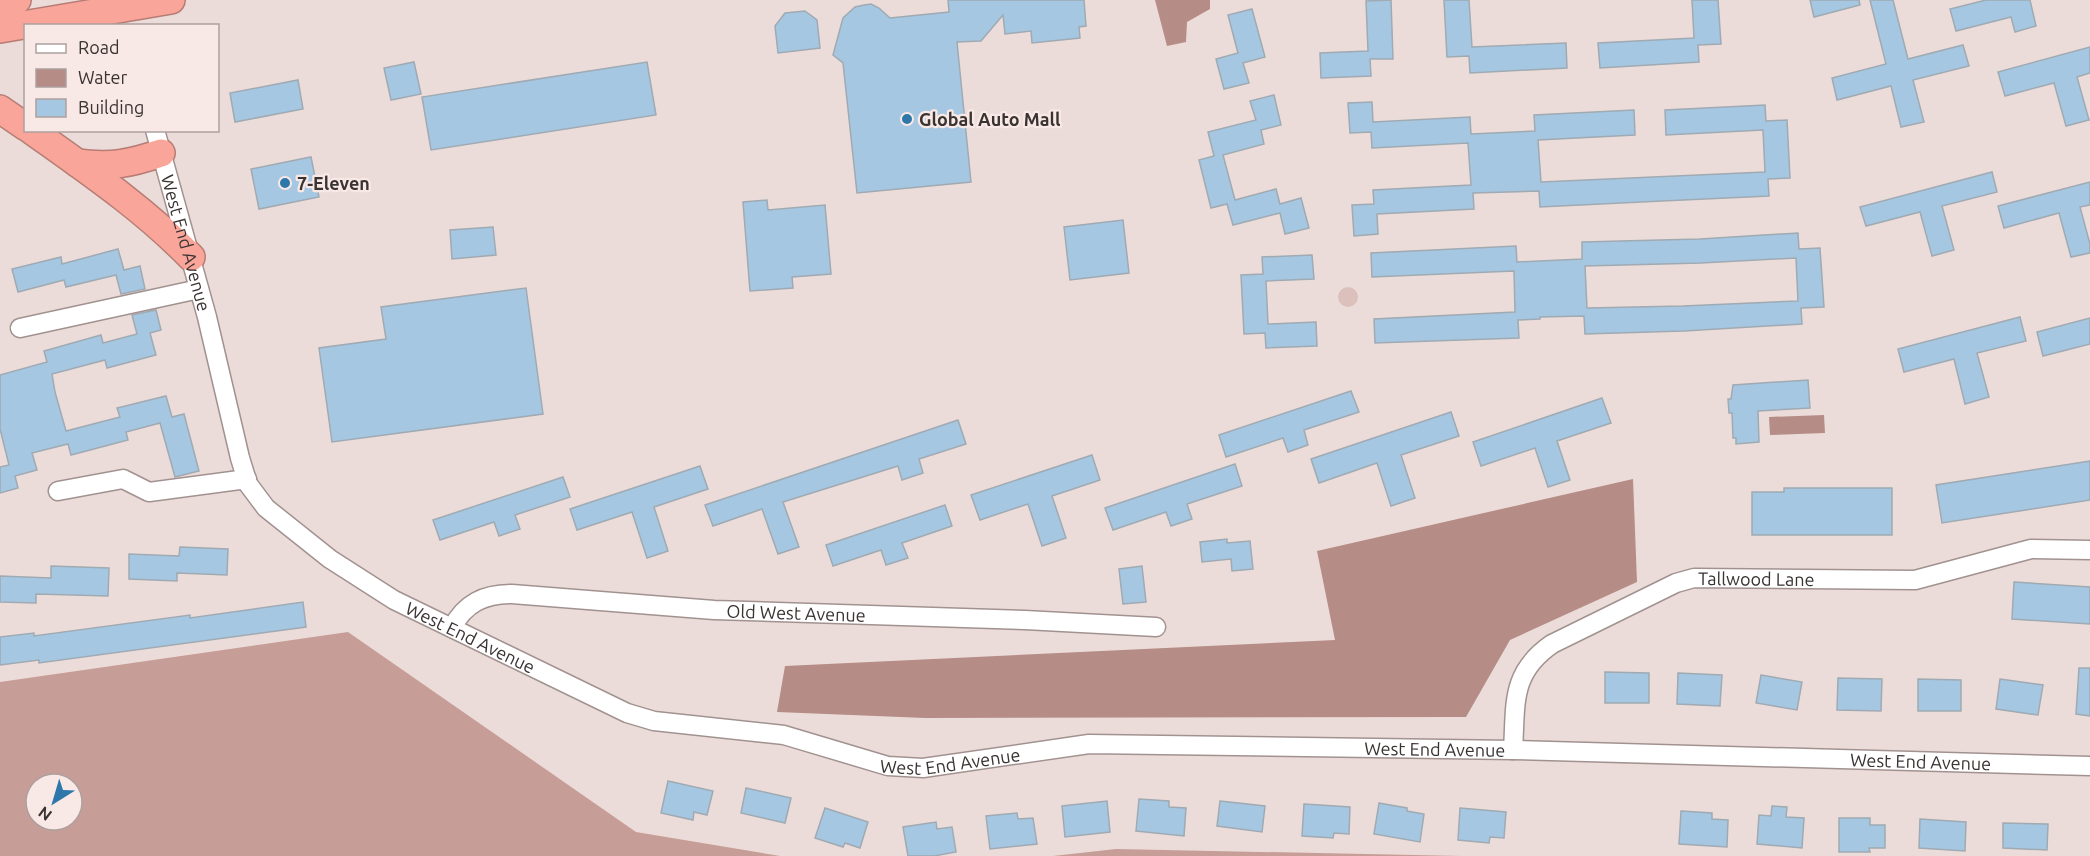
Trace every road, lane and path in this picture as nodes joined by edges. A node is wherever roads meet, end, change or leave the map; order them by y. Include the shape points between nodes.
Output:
1 (17, 0) edge
2 (171, 0) edge
3 (0, 3) edge
4 (124, 11) edge
5 (24, 24) edge
6 (24, 24) edge
7 (0, 29) edge
8 (0, 109) edge
9 (24, 126) edge
10 (34, 132) edge
11 (158, 142) edge
12 (77, 164) junction
13 (191, 257) junction
14 (199, 289) junction
15 (20, 328) dead end
16 (247, 479) junction
17 (58, 491) dead end
18 (2090, 550) edge
19 (1156, 627) dead end
20 (452, 628) junction
21 (1514, 750) junction
22 (2090, 766) edge

1 - 3 highway
2 - 4 highway
4 - 6 highway
5 - 7 highway
8 - 9 highway
10 - 12 highway
11 - 12 highway via 121,165
11 - 13 street, West End Avenue
12 - 13 highway via 131,202
13 - 14 street, West End Avenue
14 - 15 street
14 - 16 street, West End Avenue
16 - 17 street via 149,492 123,478
16 - 20 street, West End Avenue via 266,508 330,560 394,600
18 - 21 street, Tallwood Lane via 2031,549 1915,580 1694,578 1676,583 1537,654 1516,698
19 - 20 street, Old West Avenue via 714,610 496,594 479,600 459,615
20 - 21 street, West End Avenue via 627,713 654,721 784,735 888,766 923,768 1089,744
21 - 22 street, West End Avenue

